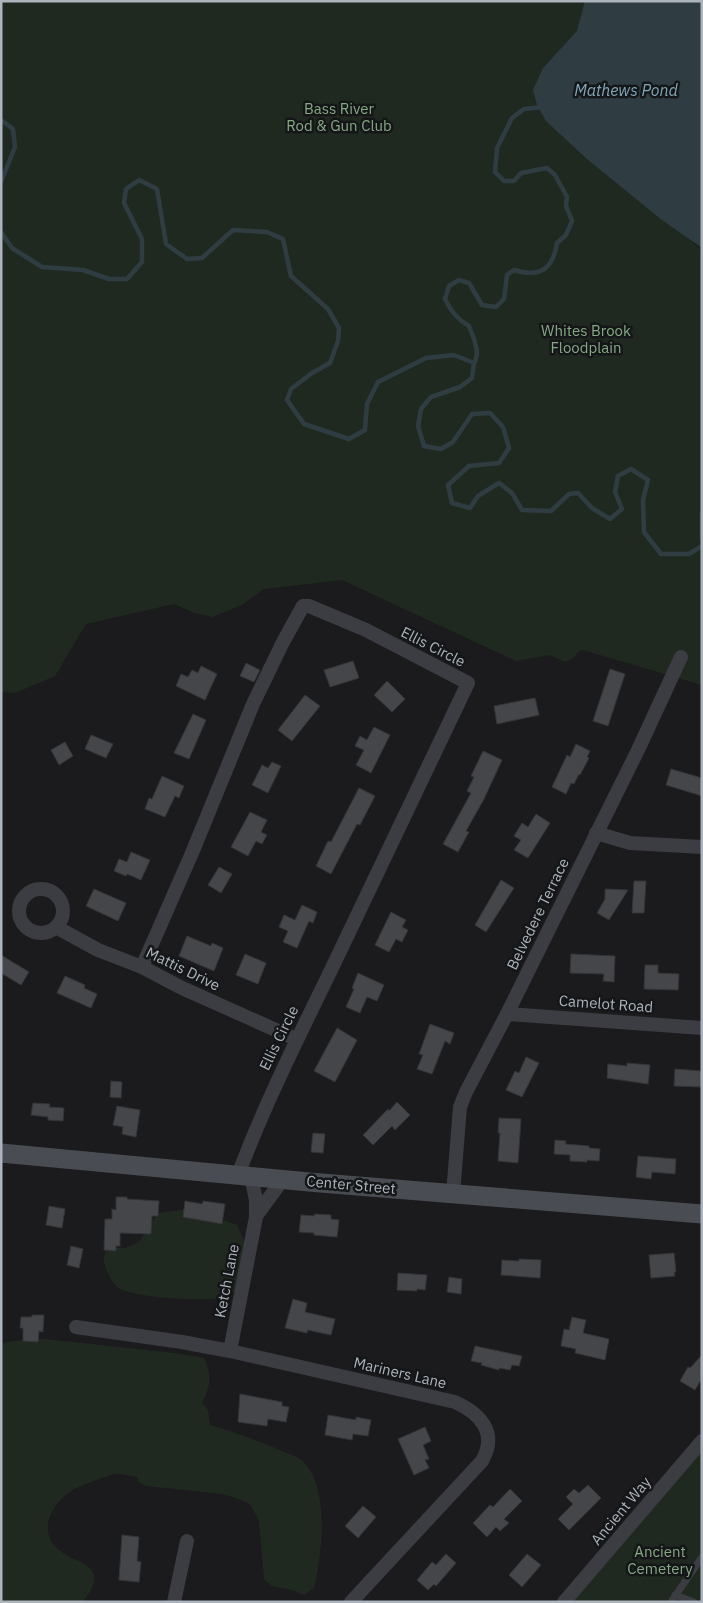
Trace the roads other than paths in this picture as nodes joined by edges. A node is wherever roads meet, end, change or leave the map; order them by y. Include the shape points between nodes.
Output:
1 (681, 657) dead end
2 (596, 833) junction
3 (702, 847) edge
4 (56, 926) dead end
5 (142, 967) junction
6 (507, 1014) junction
7 (702, 1028) edge
8 (296, 1039) junction
9 (1, 1153) edge
10 (245, 1175) junction
11 (283, 1179) junction
12 (453, 1194) junction
13 (702, 1214) edge
14 (256, 1216) junction
15 (76, 1327) dead end
16 (230, 1351) junction
17 (702, 1441) edge
18 (187, 1541) dead end
19 (701, 1561) edge
20 (675, 1595) junction
21 (174, 1602) edge
22 (351, 1602) edge
23 (564, 1602) edge
24 (670, 1602) edge
25 (694, 1602) edge

1 - 2 street, Belvedere Terrace
2 - 3 street via 630,843
2 - 6 street, Belvedere Terrace
4 - 5 street, Mattis Drive via 98,950
5 - 8 street, Mattis Drive
5 - 8 street, Ellis Circle via 253,704 299,611 303,606 309,606 366,630 468,683
6 - 7 street, Camelot Road
6 - 12 street, Belvedere Terrace via 460,1108
8 - 10 street, Ellis Circle via 263,1112
9 - 10 street, Center Street
10 - 11 street, Center Street
10 - 14 street, Ketch Lane via 256,1200
11 - 12 street, Center Street
11 - 14 street, Ketch Lane
12 - 13 street, Center Street
14 - 16 street, Ketch Lane
15 - 16 street, Mariners Lane
16 - 22 street, Mariners Lane via 455,1402 475,1414 485,1425 488,1441 482,1461
17 - 23 street, Ancient Way
18 - 21 street
19 - 20 lane
20 - 24 lane
20 - 25 lane

